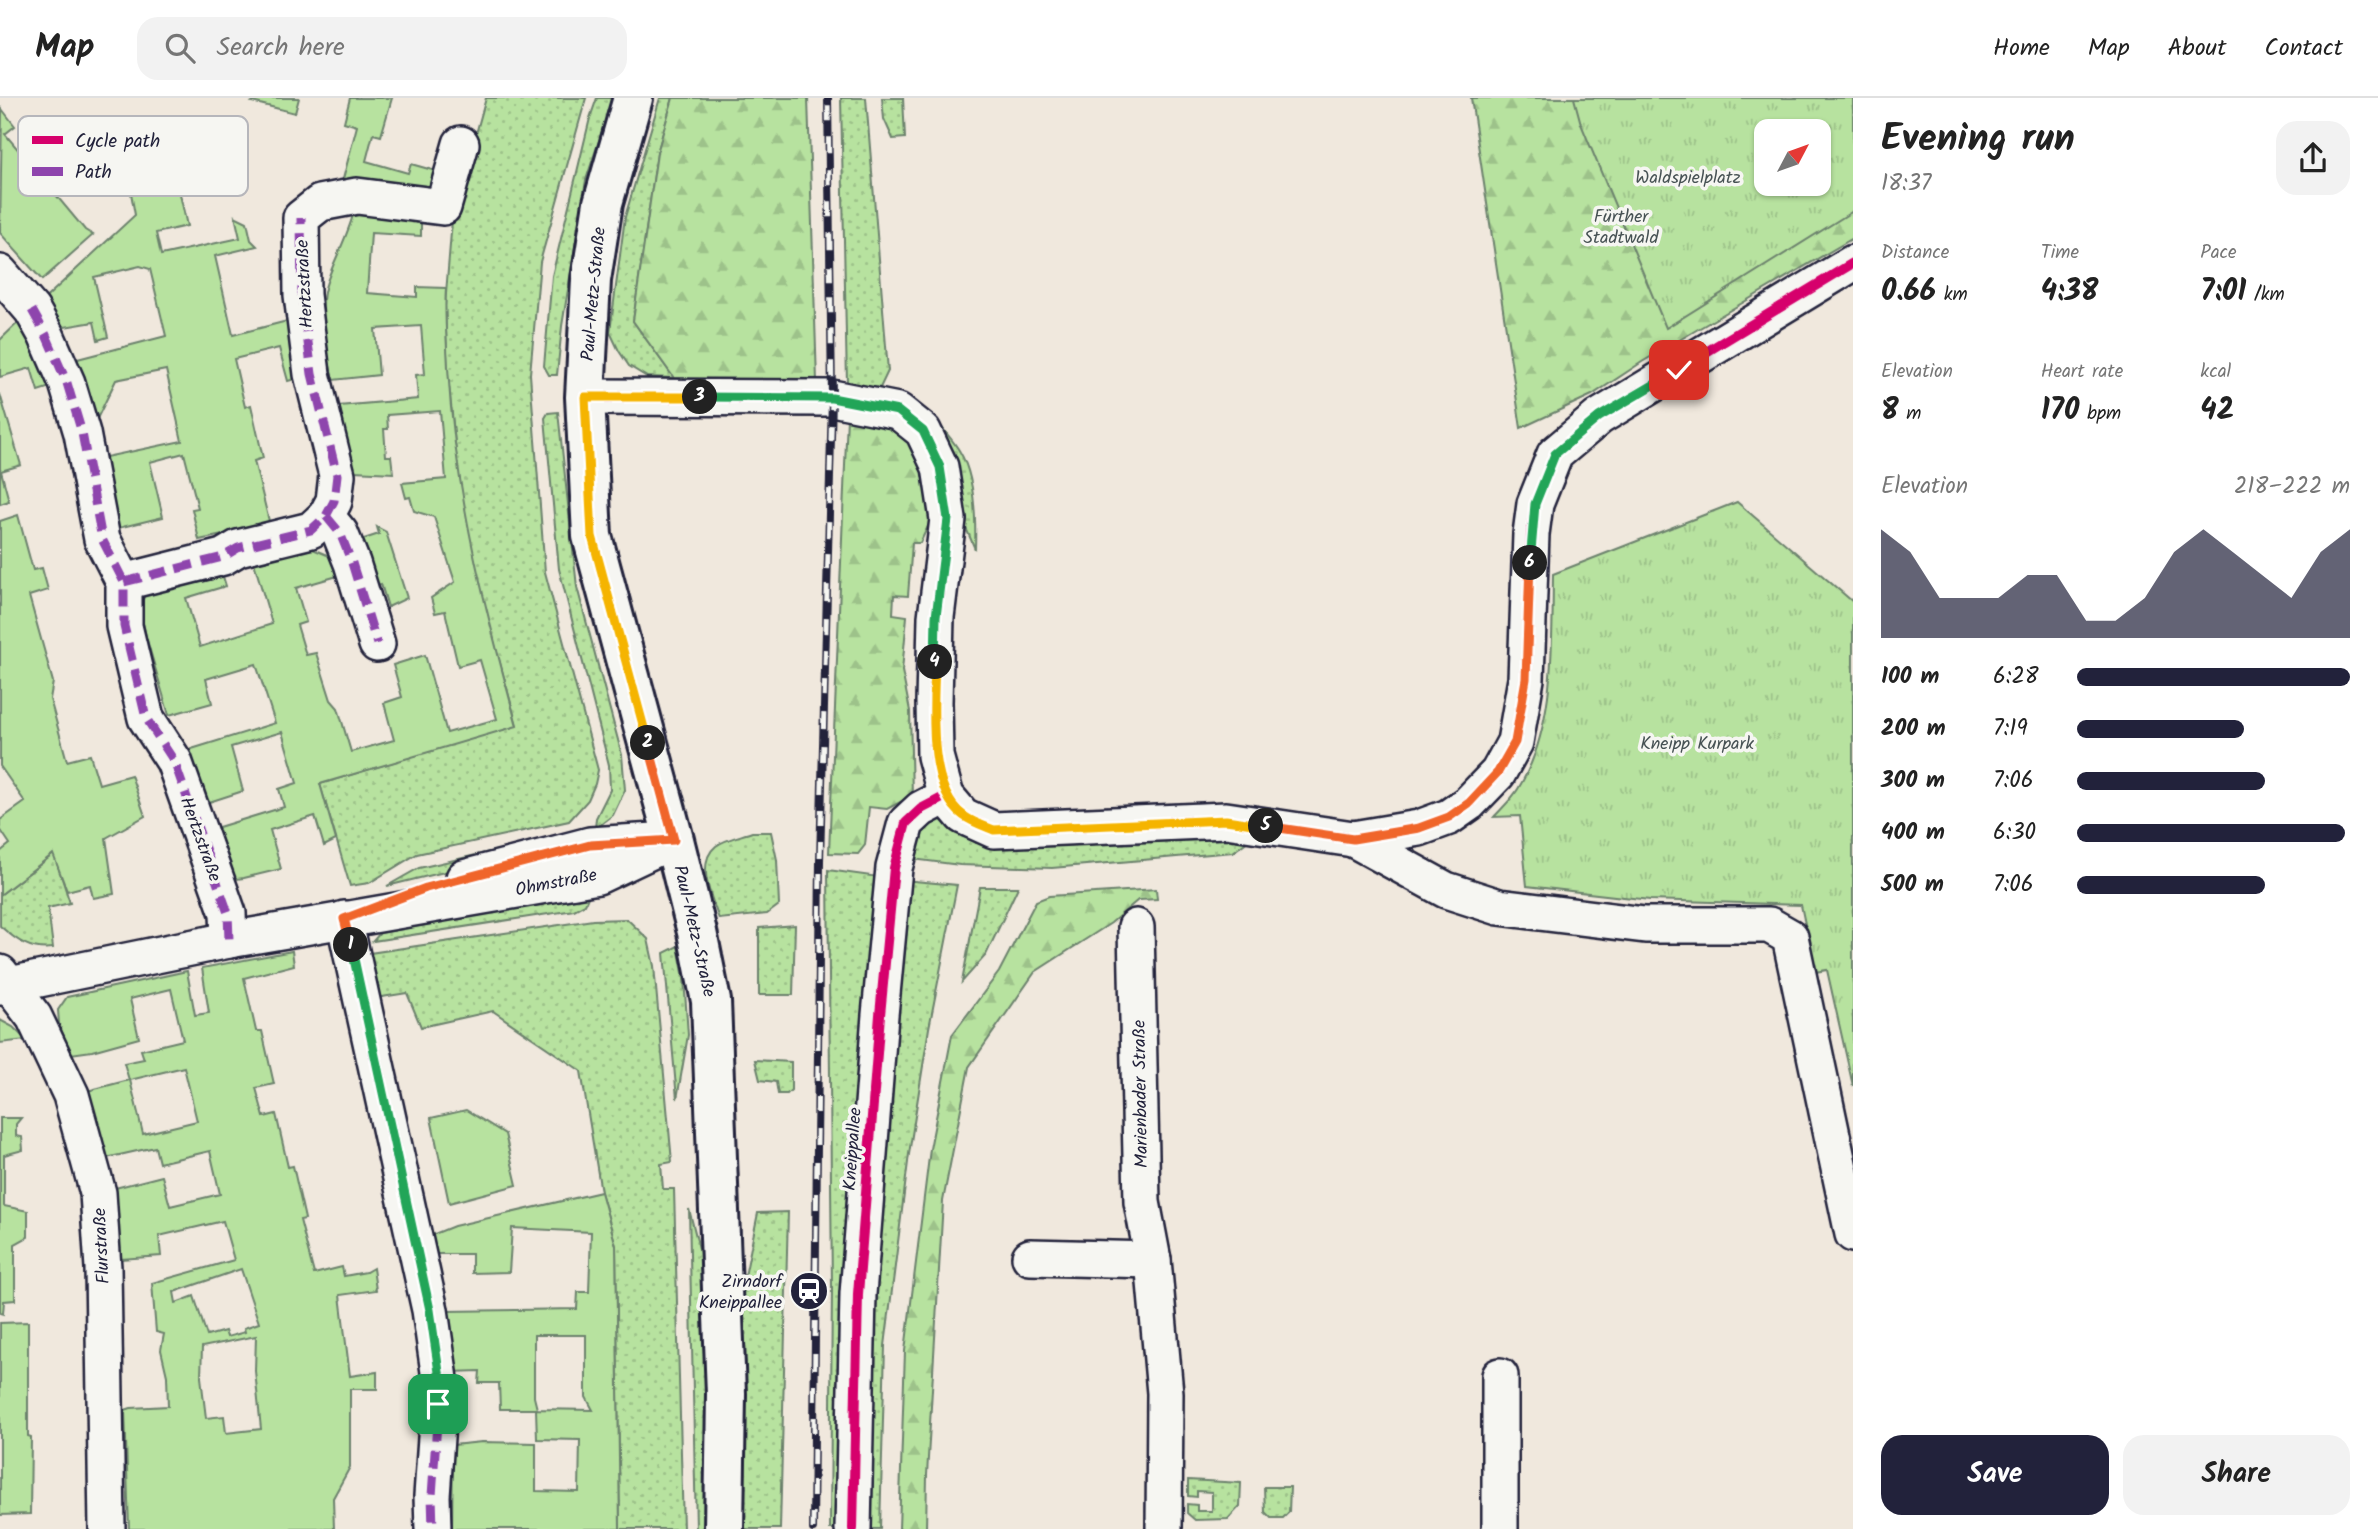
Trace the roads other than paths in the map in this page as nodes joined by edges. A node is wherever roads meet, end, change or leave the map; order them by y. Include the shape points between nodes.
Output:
1 (633, 98) edge
2 (461, 144) dead end
3 (1853, 264) edge
4 (0, 273) edge
5 (585, 397) junction
6 (326, 516) junction
7 (124, 582) junction
8 (377, 645) dead end
9 (946, 796) junction
10 (1353, 839) junction
11 (674, 840) junction
12 (344, 919) junction
13 (1136, 927) dead end
14 (229, 940) junction
15 (2, 981) edge
16 (1853, 1234) edge
17 (1030, 1257) dead end
18 (1153, 1260) junction
19 (1500, 1376) dead end
20 (107, 1529) edge
21 (433, 1529) edge
22 (724, 1529) edge
23 (853, 1529) edge
24 (1164, 1529) edge
25 (1500, 1529) edge

1 - 5 street, Paul-Metz-Straße via 601,216 591,280
2 - 6 street, Hertzstraße via 443,207 357,196 320,203 301,218 302,296 312,374 337,475 334,501
3 - 10 street via 1599,417 1555,454 1535,504 1526,679 1515,742 1498,772 1449,817 1419,828
4 - 7 street, Hertzstraße via 32,310 67,383 82,433 102,539
5 - 9 street via 832,398 898,411 923,431 940,467 948,519 936,617 934,702 936,756
5 - 11 street, Paul-Metz-Straße via 592,536
6 - 7 street via 311,530
6 - 8 street via 340,533 352,563
7 - 14 street, Hertzstraße via 124,626 146,718 174,761 228,913
9 - 10 street via 963,816 994,830 1226,820
9 - 23 street, Kneippallee via 906,822 894,868 859,1294
10 - 16 street via 1446,890 1499,907 1645,925 1769,925 1790,937
11 - 12 street, Ohmstraße via 598,876
11 - 22 street, Paul-Metz-Straße via 711,1001 726,1394
12 - 14 street, Ohmstraße
12 - 21 street via 432,1324 440,1379
13 - 18 street, Marienbader Straße via 1142,1202
14 - 15 street, Ohmstraße
15 - 20 street, Flurstraße via 34,1017 71,1095 98,1193
17 - 18 street
18 - 24 street, Marienbader Straße via 1165,1393
19 - 25 street

